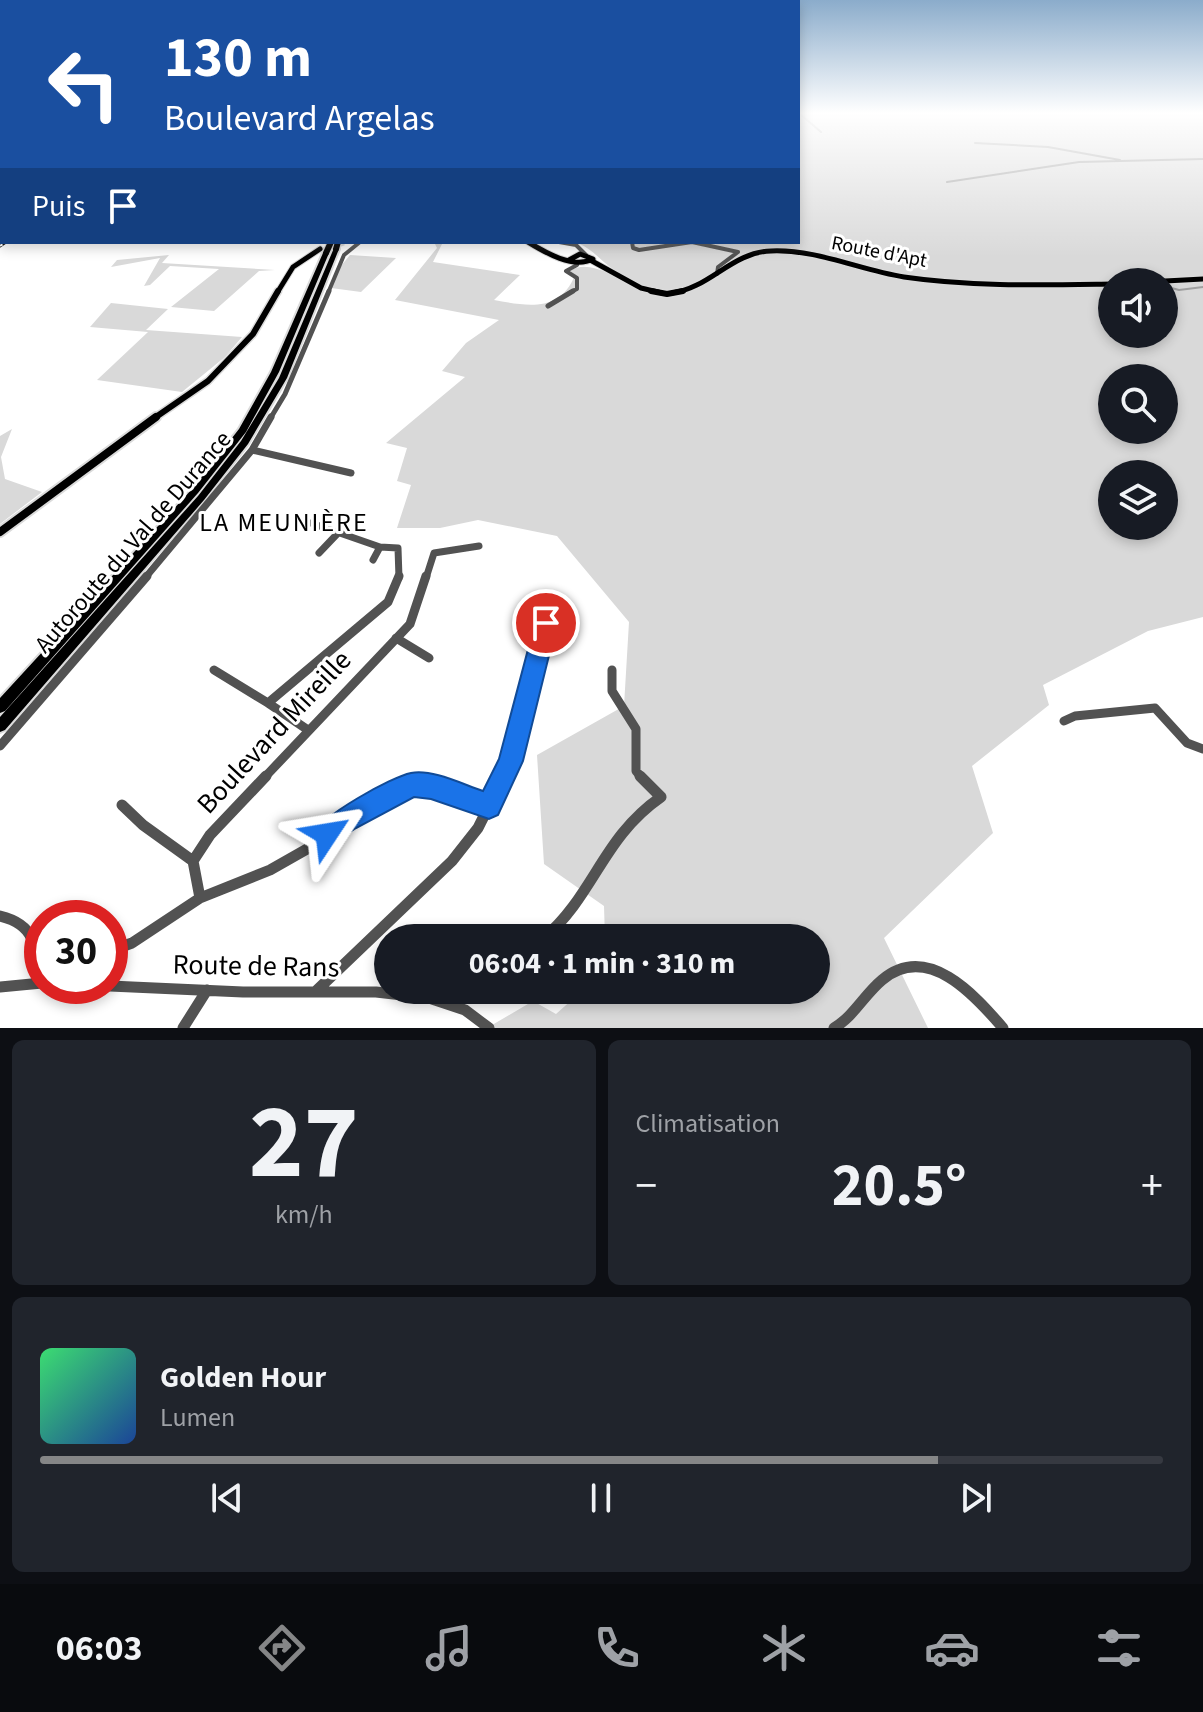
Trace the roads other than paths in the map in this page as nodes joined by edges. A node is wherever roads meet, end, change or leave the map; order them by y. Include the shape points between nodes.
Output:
1 (533, 244) edge
2 (578, 244) edge
3 (632, 244) edge
4 (679, 244) edge
5 (701, 244) edge
6 (339, 246) edge
7 (586, 255) junction
8 (573, 259) junction
9 (592, 261) junction
10 (585, 265) junction
11 (610, 270) junction
12 (717, 274) junction
13 (1203, 279) edge
14 (1178, 280) edge
15 (1098, 284) edge
16 (548, 306) dead end
17 (252, 450) junction
18 (351, 473) dead end
19 (311, 523) dead end
20 (0, 532) edge
21 (339, 532) junction
22 (479, 546) dead end
23 (380, 547) junction
24 (319, 553) dead end
25 (373, 560) dead end
26 (549, 615) dead end
27 (396, 638) junction
28 (429, 658) dead end
29 (214, 670) dead end
30 (612, 670) dead end
31 (268, 703) junction
32 (0, 707) edge
33 (1064, 721) dead end
34 (0, 726) edge
35 (308, 730) junction
36 (0, 746) edge
37 (1203, 749) edge
38 (122, 805) dead end
39 (489, 806) junction
40 (193, 861) junction
41 (200, 898) junction
42 (0, 916) edge
43 (559, 924) edge
44 (24, 925) edge
45 (128, 944) edge
46 (24, 984) edge
47 (0, 987) edge
48 (128, 987) edge
49 (207, 990) junction
50 (315, 992) junction
51 (374, 992) edge
52 (452, 1004) edge
53 (183, 1028) edge
54 (489, 1028) edge
55 (834, 1028) edge
56 (1003, 1028) edge

1 - 8 main road
2 - 7 street
2 - 8 street
3 - 4 street via 639,250
5 - 12 street via 738,252 718,267
6 - 17 street via 344,255 285,394
6 - 20 main road via 301,262 253,334 208,381
6 - 32 highway, Autoroute du Val de Durance via 234,442
6 - 34 highway, Autoroute du Val de Durance via 283,378 245,442
7 - 8 main road
7 - 9 main road, Route d'Apt
8 - 10 main road, Route d'Apt
8 - 16 street via 566,271 577,278 577,289
9 - 10 main road
9 - 11 main road, Route d'Apt
10 - 11 main road, Route d'Apt
11 - 12 main road, Route d'Apt via 638,289 668,294 688,292
12 - 15 main road, Route d'Apt via 746,255 761,252 816,257 906,277
13 - 14 main road
17 - 18 street
17 - 36 street
19 - 21 street
21 - 23 street
21 - 24 street
22 - 27 street, Boulevard Mireille via 434,553 415,617
23 - 25 street
23 - 31 street via 398,548 399,581 388,602
26 - 39 street via 511,761
27 - 28 street
27 - 35 street, Boulevard Mireille
29 - 31 street
30 - 43 street via 612,691 636,729 636,771 661,797 641,808 618,834
31 - 35 street
33 - 37 street via 1155,708 1178,738
35 - 40 street, Boulevard Mireille via 210,835
38 - 40 street
39 - 41 street via 412,785 346,819 270,870
39 - 50 street via 452,861
40 - 41 street
41 - 45 street
42 - 44 street
46 - 47 street
48 - 49 street, Route de Rans
49 - 50 street, Route de Rans
49 - 53 street
50 - 51 street, Route de Rans
52 - 54 street, Route de Rans
55 - 56 street via 899,966 911,964 957,982

